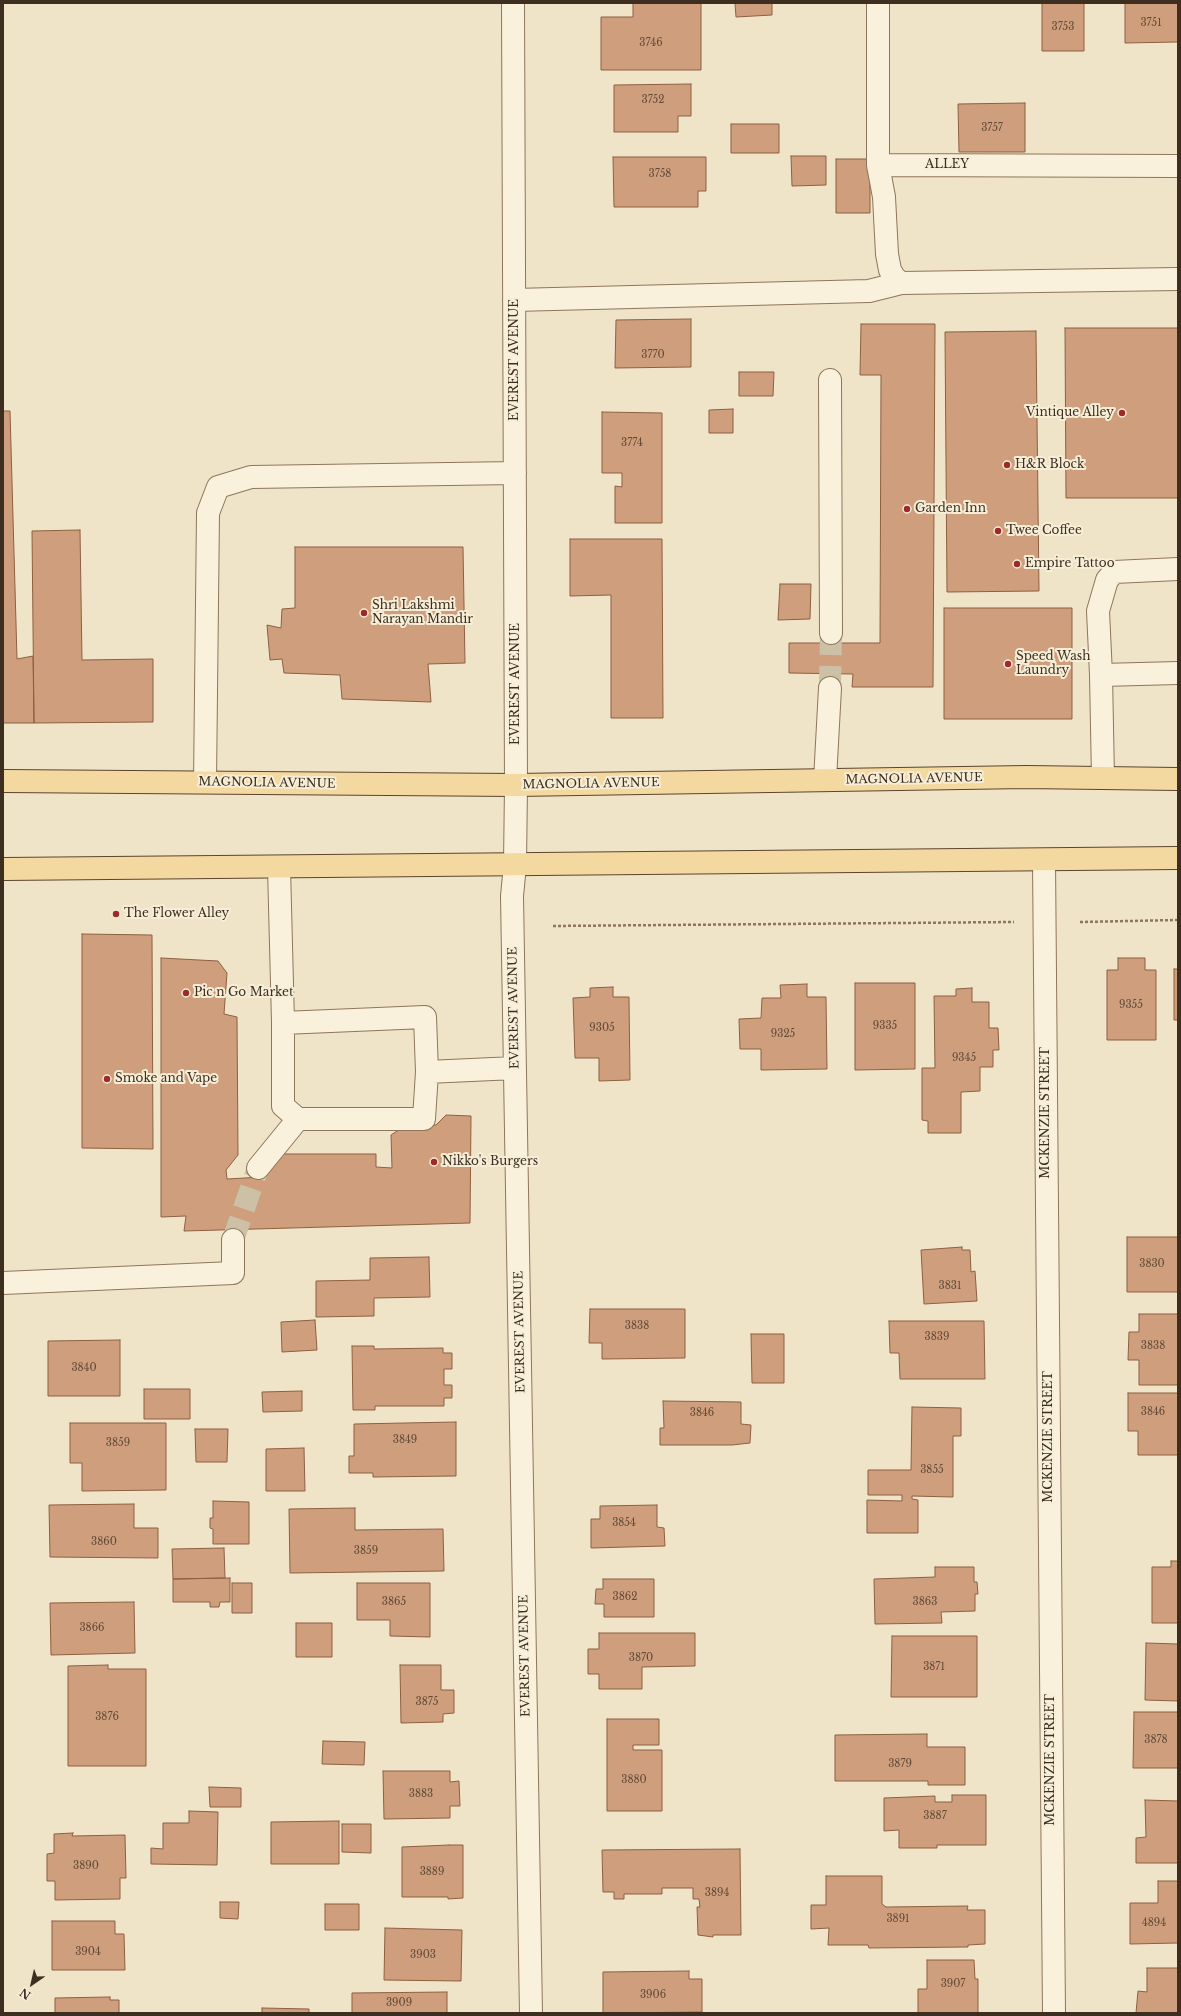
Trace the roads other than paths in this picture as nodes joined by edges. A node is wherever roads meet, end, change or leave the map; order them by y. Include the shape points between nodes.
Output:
1 (513, 3) edge
2 (878, 3) edge
3 (878, 165) junction
4 (1178, 166) edge
5 (1178, 279) edge
6 (901, 283) junction
7 (514, 300) junction
8 (830, 380) dead end
9 (515, 473) junction
10 (1178, 569) edge
11 (831, 633) tunnel mouth
12 (1178, 673) edge
13 (1101, 675) junction
14 (830, 688) tunnel mouth
15 (1103, 778) junction
16 (1178, 779) edge
17 (3, 780) edge
18 (825, 780) junction
19 (205, 782) junction
20 (516, 785) junction
21 (1178, 858) edge
22 (1044, 860) junction
23 (515, 865) junction
24 (279, 867) junction
25 (3, 869) edge
26 (283, 1024) junction
27 (515, 1068) junction
28 (427, 1072) junction
29 (298, 1119) junction
30 (258, 1168) tunnel mouth
31 (233, 1240) tunnel mouth
32 (3, 1283) edge
33 (531, 2013) edge
34 (1054, 2013) edge

1 - 7 street, EVEREST AVENUE
2 - 3 street
3 - 4 street, ALLEY
3 - 6 street via 884,197 890,270
5 - 6 street
6 - 7 street via 869,291
7 - 9 street, EVEREST AVENUE
8 - 11 street
9 - 19 street via 252,477 218,487 208,513
9 - 20 street, EVEREST AVENUE
10 - 13 street via 1114,572 1107,580 1098,610
12 - 13 street
13 - 15 street
14 - 18 street
15 - 16 main road, MAGNOLIA AVENUE
15 - 18 main road, MAGNOLIA AVENUE
17 - 19 main road, MAGNOLIA AVENUE
18 - 20 main road, MAGNOLIA AVENUE
19 - 20 main road, MAGNOLIA AVENUE
20 - 23 street, EVEREST AVENUE
21 - 22 main road
22 - 23 main road
22 - 34 street, MCKENZIE STREET
23 - 24 main road
23 - 27 street, EVEREST AVENUE via 512,896
24 - 25 main road
24 - 26 street
26 - 28 street via 425,1017
26 - 29 street via 284,1106
27 - 28 street
27 - 33 street, EVEREST AVENUE
28 - 29 street via 424,1119
29 - 30 street
31 - 32 street via 233,1273

